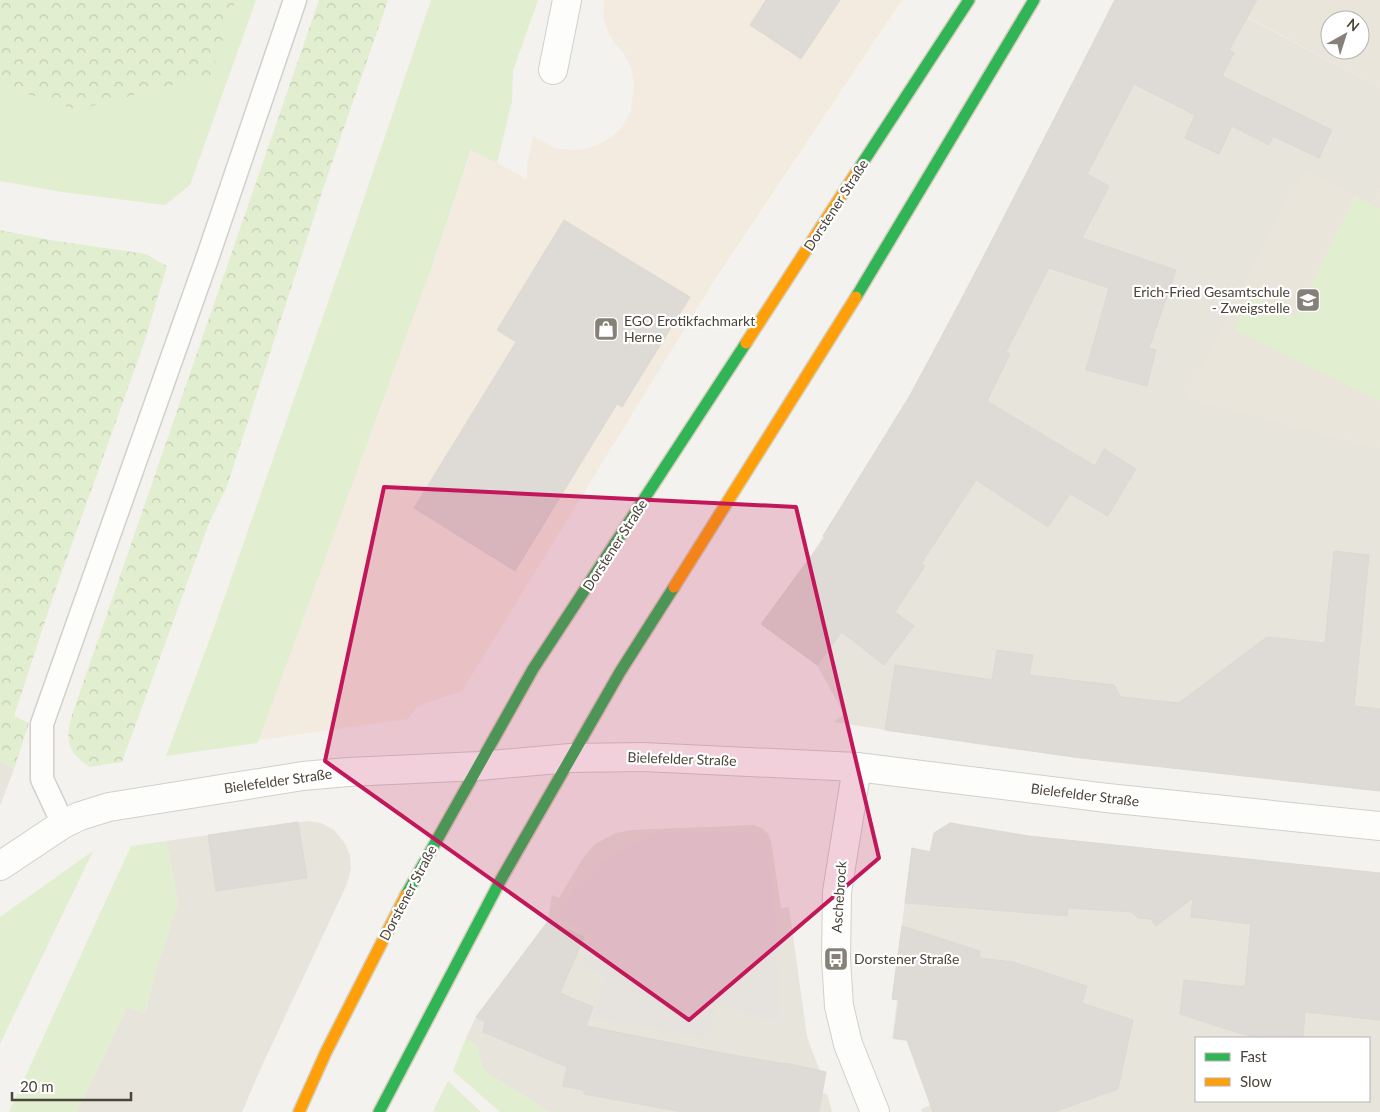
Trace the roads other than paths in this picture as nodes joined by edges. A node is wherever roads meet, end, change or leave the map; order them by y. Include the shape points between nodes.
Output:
1 (295, 0) edge
2 (567, 0) edge
3 (969, 0) edge
4 (1034, 0) edge
5 (553, 70) dead end
6 (570, 758) junction
7 (479, 766) junction
8 (857, 767) junction
9 (62, 824) junction
10 (1380, 826) edge
11 (0, 866) edge
12 (299, 1112) edge
13 (379, 1112) edge
14 (875, 1112) edge

1 - 9 lane via 42,724 42,779
2 - 5 street
3 - 7 main road, Dorstener Straße via 534,669
4 - 6 main road via 839,325 620,672
6 - 7 street, Bielefelder Straße
6 - 8 street, Bielefelder Straße via 643,757
6 - 13 main road via 499,882
7 - 9 street, Bielefelder Straße via 304,776 109,807
7 - 12 main road, Dorstener Straße via 405,897
8 - 10 street, Bielefelder Straße
8 - 14 street, Aschebrock via 837,892 836,959 839,1006 848,1044
9 - 11 street, Bielefelder Straße

